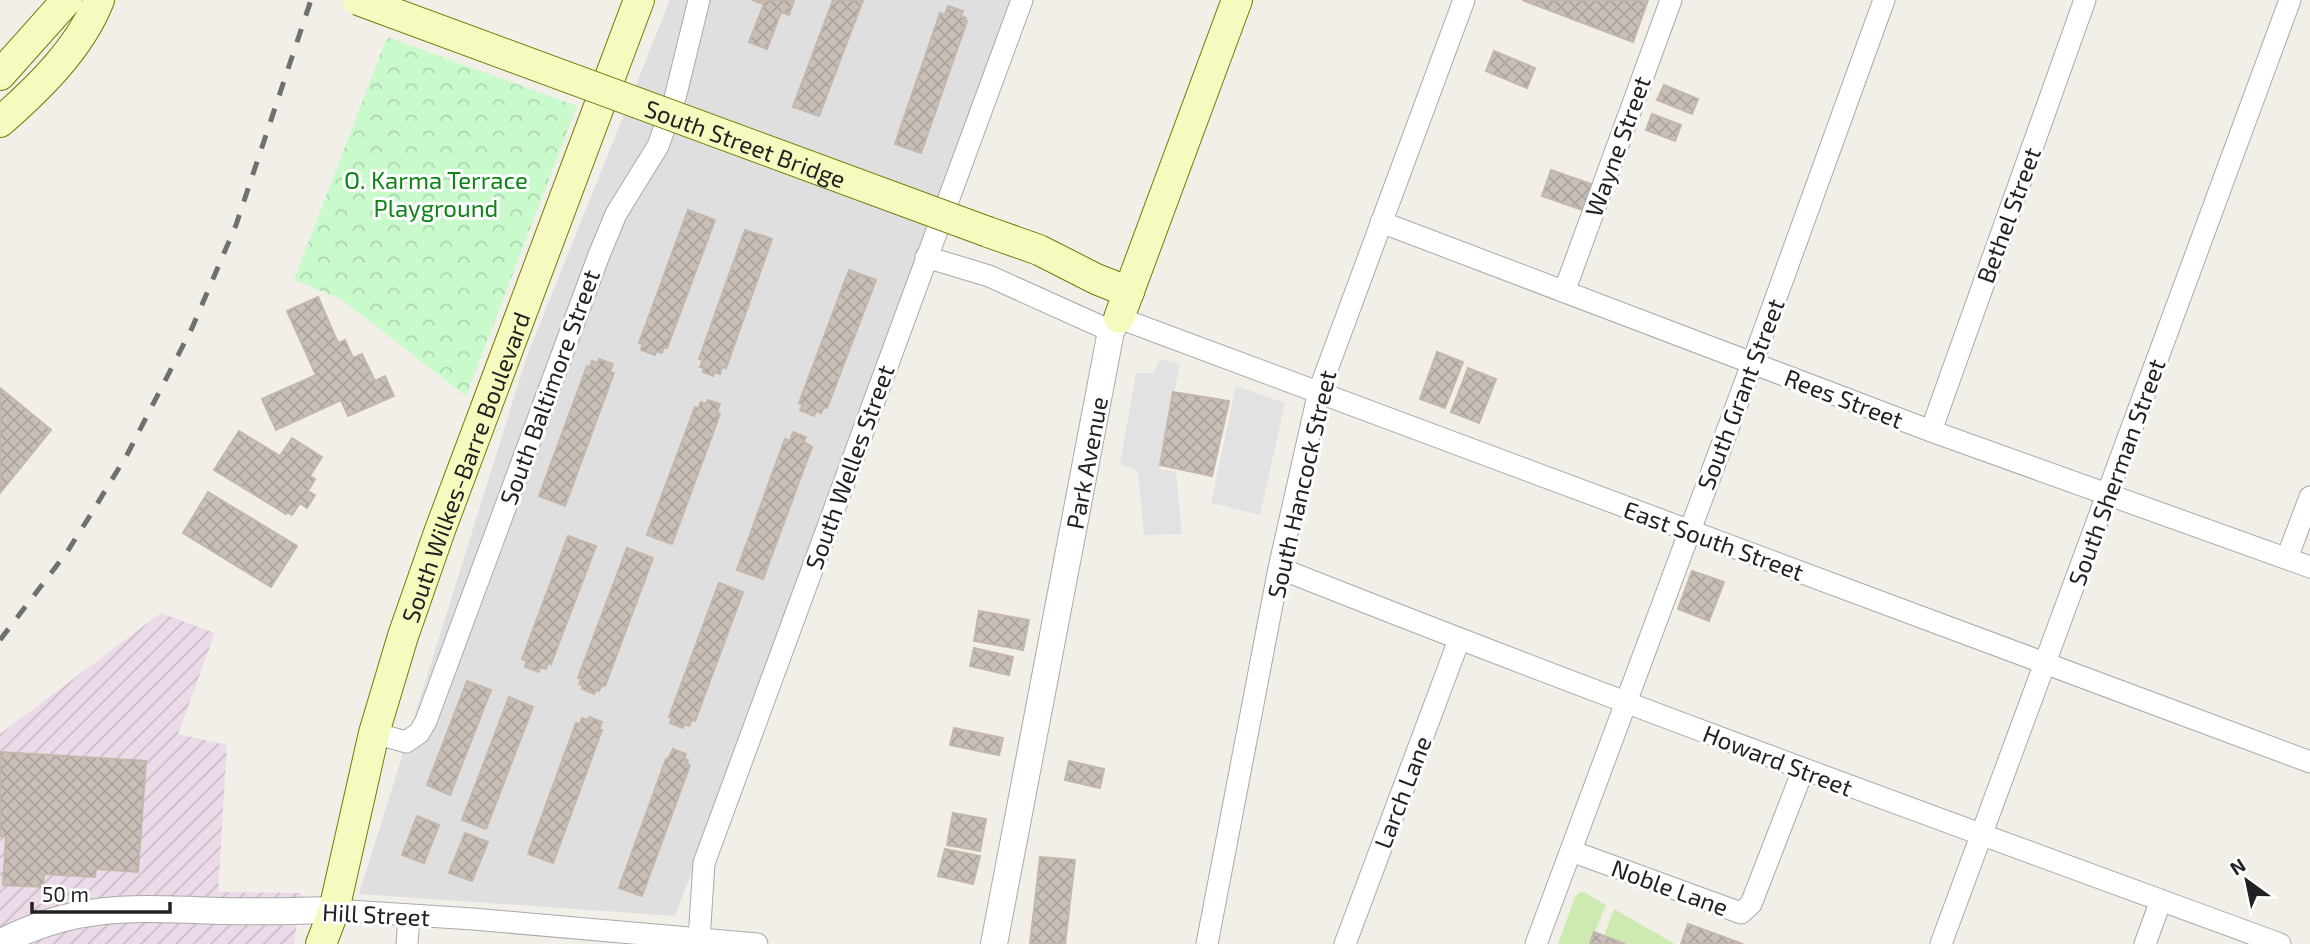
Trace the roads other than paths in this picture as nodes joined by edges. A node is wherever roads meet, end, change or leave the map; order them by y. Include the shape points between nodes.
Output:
1 (67, 0) edge
2 (99, 0) edge
3 (358, 0) edge
4 (639, 0) edge
5 (699, 0) edge
6 (1022, 0) edge
7 (1237, 0) edge
8 (1464, 0) edge
9 (1671, 0) edge
10 (1884, 0) edge
11 (2085, 0) edge
12 (2290, 0) edge
13 (0, 75) edge
14 (0, 122) edge
15 (1381, 222) junction
16 (926, 257) junction
17 (1563, 292) junction
18 (1120, 314) junction
19 (1752, 364) junction
20 (1319, 391) junction
21 (1931, 430) junction
22 (2108, 494) junction
23 (2310, 497) edge
24 (1688, 531) junction
25 (2287, 558) junction
26 (2310, 567) edge
27 (1279, 568) junction
28 (1460, 640) junction
29 (2045, 664) junction
30 (1627, 702) junction
31 (374, 733) junction
32 (2310, 762) edge
33 (1803, 770) junction
34 (1981, 835) junction
35 (1571, 851) junction
36 (2161, 900) junction
37 (334, 910) junction
38 (409, 916) junction
39 (699, 940) junction
40 (0, 943) edge
41 (321, 944) edge
42 (407, 944) edge
43 (757, 944) edge
44 (994, 944) edge
45 (1207, 944) edge
46 (1345, 944) edge
47 (1536, 944) edge
48 (1941, 944) edge
49 (2145, 944) edge
50 (2280, 944) edge

1 - 13 main road
2 - 14 main road via 91,21 62,60
3 - 18 main road, South Street Bridge, bridge via 1039,250 1096,279
4 - 31 main road, South Wilkes-Barre Boulevard via 440,530
5 - 31 street, South Baltimore Street via 658,146 617,214 599,255 426,721 419,733 406,741
6 - 16 street, South Welles Street
7 - 18 main road, Park Avenue
8 - 15 street, South Hancock Street
9 - 17 street, Wayne Street
10 - 19 street, South Grant Street
11 - 21 street, Bethel Street
12 - 22 street, South Sherman Street
15 - 17 street, Rees Street
15 - 20 street, South Hancock Street
16 - 18 street, East South Street
16 - 39 street, South Welles Street via 704,863
17 - 19 street, Rees Street
18 - 20 street, East South Street
18 - 44 street, Park Avenue
19 - 21 street, Rees Street
19 - 24 street, South Grant Street
20 - 24 street, East South Street
20 - 27 street, South Hancock Street
21 - 22 street, Rees Street
22 - 25 street, Rees Street
22 - 29 street, South Sherman Street
23 - 25 street
24 - 29 street, East South Street
24 - 30 street, South Grant Street
25 - 26 street, Rees Street
27 - 28 street, Howard Street
27 - 45 street, South Hancock Street
28 - 30 street, Howard Street
28 - 46 street, Larch Lane
29 - 32 street, East South Street
29 - 34 street, South Sherman Street
30 - 33 street, Howard Street
30 - 35 street, South Grant Street
31 - 37 main road, South Wilkes-Barre Boulevard
33 - 34 street, Howard Street
33 - 35 street, Noble Lane via 1751,904 1741,913
34 - 36 street, Howard Street
34 - 48 street, South Sherman Street
35 - 47 street, South Grant Street
36 - 49 street
36 - 50 street, Howard Street
37 - 38 street, Hill Street
37 - 40 street, Hill Street via 116,908 68,916
37 - 41 main road, South Wilkes-Barre Boulevard
38 - 39 street, Hill Street
38 - 42 street
39 - 43 street, Hill Street

